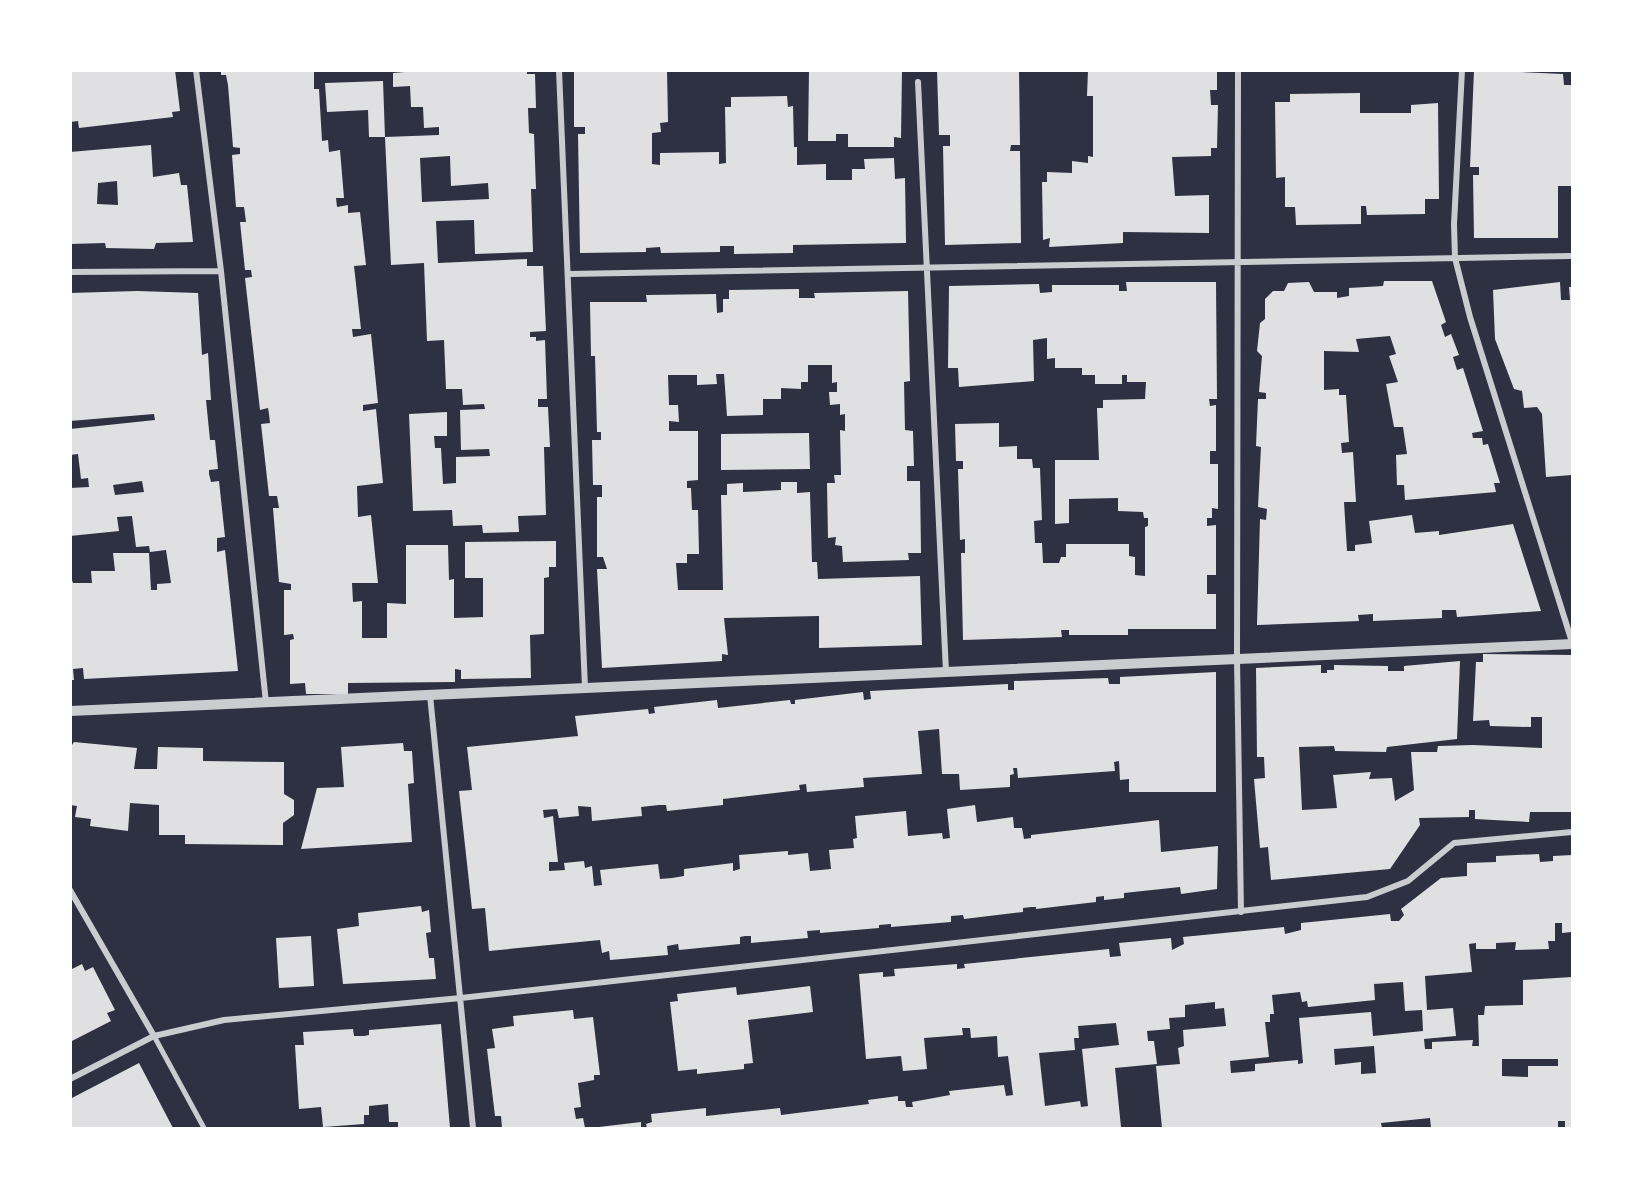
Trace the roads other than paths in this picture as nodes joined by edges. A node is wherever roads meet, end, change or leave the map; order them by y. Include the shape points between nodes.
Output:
1 (196, 70) edge
2 (559, 70) edge
3 (1238, 70) edge
4 (1462, 70) edge
5 (918, 82) dead end
6 (1572, 256) edge
7 (1455, 258) junction
8 (1236, 262) junction
9 (927, 268) junction
10 (70, 272) edge
11 (221, 272) junction
12 (568, 274) junction
13 (1572, 643) edge
14 (1237, 659) junction
15 (946, 672) junction
16 (585, 688) junction
17 (430, 695) junction
18 (266, 702) junction
19 (70, 711) edge
20 (1572, 832) edge
21 (70, 890) edge
22 (1241, 912) junction
23 (461, 998) junction
24 (154, 1036) junction
25 (70, 1079) edge
26 (204, 1128) edge
27 (473, 1128) edge

1 - 11 street
2 - 12 street
3 - 8 street
4 - 7 street
5 - 9 street
6 - 7 street
7 - 8 street
7 - 13 street via 1470,318
8 - 9 street
8 - 14 street
9 - 12 street
9 - 15 street
10 - 11 street
11 - 18 street
12 - 16 street
13 - 14 street
14 - 15 street
14 - 22 street
15 - 16 street
16 - 17 street
17 - 18 street
17 - 23 street
18 - 19 street
20 - 22 street via 1454,843 1408,882 1367,897
21 - 24 street
22 - 23 street
23 - 24 street via 224,1020
23 - 27 street
24 - 25 street
24 - 26 street

